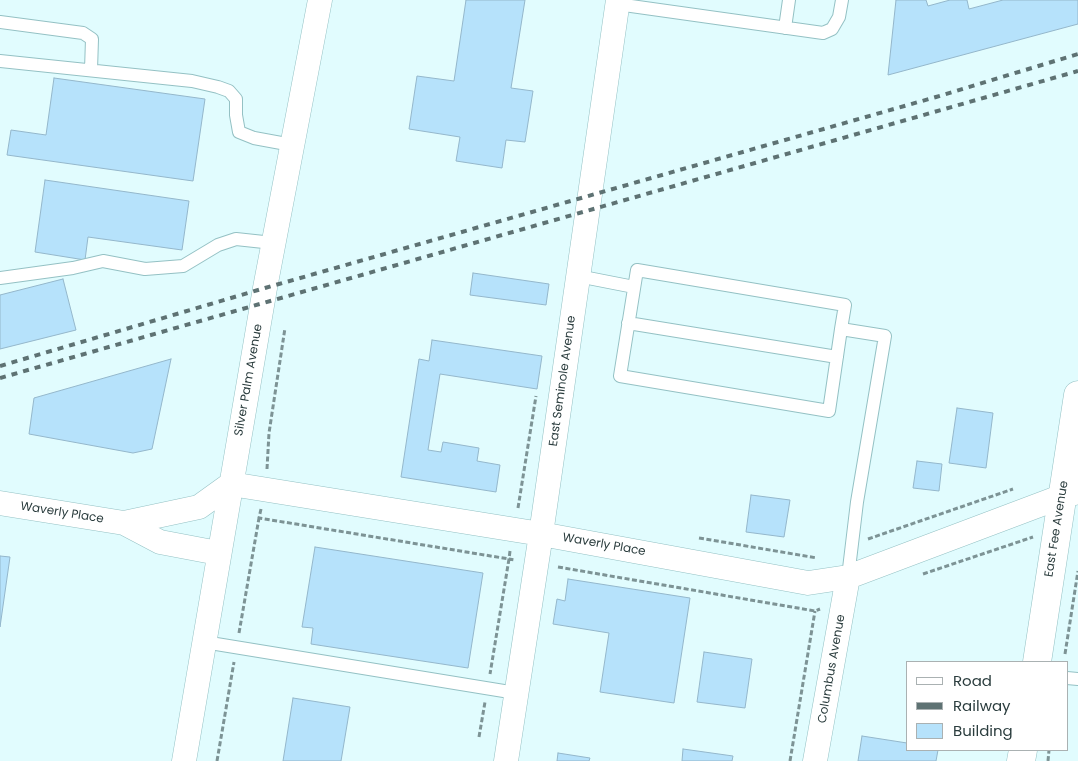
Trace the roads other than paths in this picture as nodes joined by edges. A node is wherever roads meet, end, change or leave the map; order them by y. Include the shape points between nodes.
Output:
1 (320, 0) edge
2 (790, 0) edge
3 (842, 0) edge
4 (618, 2) edge
5 (0, 22) edge
6 (785, 28) junction
7 (0, 61) edge
8 (91, 70) junction
9 (292, 145) junction
10 (273, 243) junction
11 (578, 276) junction
12 (0, 278) edge
13 (634, 287) junction
14 (628, 323) junction
15 (841, 329) junction
16 (837, 357) junction
17 (1078, 395) edge
18 (231, 484) junction
19 (1070, 494) edge
20 (0, 504) edge
21 (124, 524) junction
22 (542, 534) junction
23 (218, 553) junction
24 (848, 578) junction
25 (204, 642) junction
26 (1037, 661) edge
27 (516, 693) junction
28 (184, 761) edge
29 (506, 761) edge
30 (815, 761) edge

1 - 9 street, Silver Palm Avenue
2 - 6 lane
3 - 6 lane via 839,17 832,29 823,33
4 - 6 lane
4 - 11 street, East Seminole Avenue
5 - 8 lane via 83,33 92,39
7 - 8 lane
8 - 9 lane via 192,81 229,91 236,99 239,132
9 - 10 street, Silver Palm Avenue
10 - 12 lane via 236,238 182,266 145,268 103,261
10 - 18 street, Silver Palm Avenue
11 - 13 lane
11 - 22 street, East Seminole Avenue
13 - 14 lane
13 - 15 lane via 636,270 845,305
14 - 16 lane
14 - 16 lane via 620,376 829,411
15 - 16 lane
15 - 24 lane via 885,336 857,502
17 - 19 street, East Fee Avenue
18 - 21 street, Waverly Place via 199,507
18 - 22 street, Waverly Place
18 - 23 street, Silver Palm Avenue
19 - 24 street, Waverly Place
19 - 26 street, East Fee Avenue via 1058,529
20 - 21 street, Waverly Place
21 - 23 street, Waverly Place via 160,542
22 - 24 street, Waverly Place via 808,583
22 - 27 street, East Seminole Avenue
23 - 25 street, Silver Palm Avenue
24 - 30 street, Columbus Avenue
25 - 27 lane
25 - 28 street, Silver Palm Avenue
27 - 29 street, East Seminole Avenue

